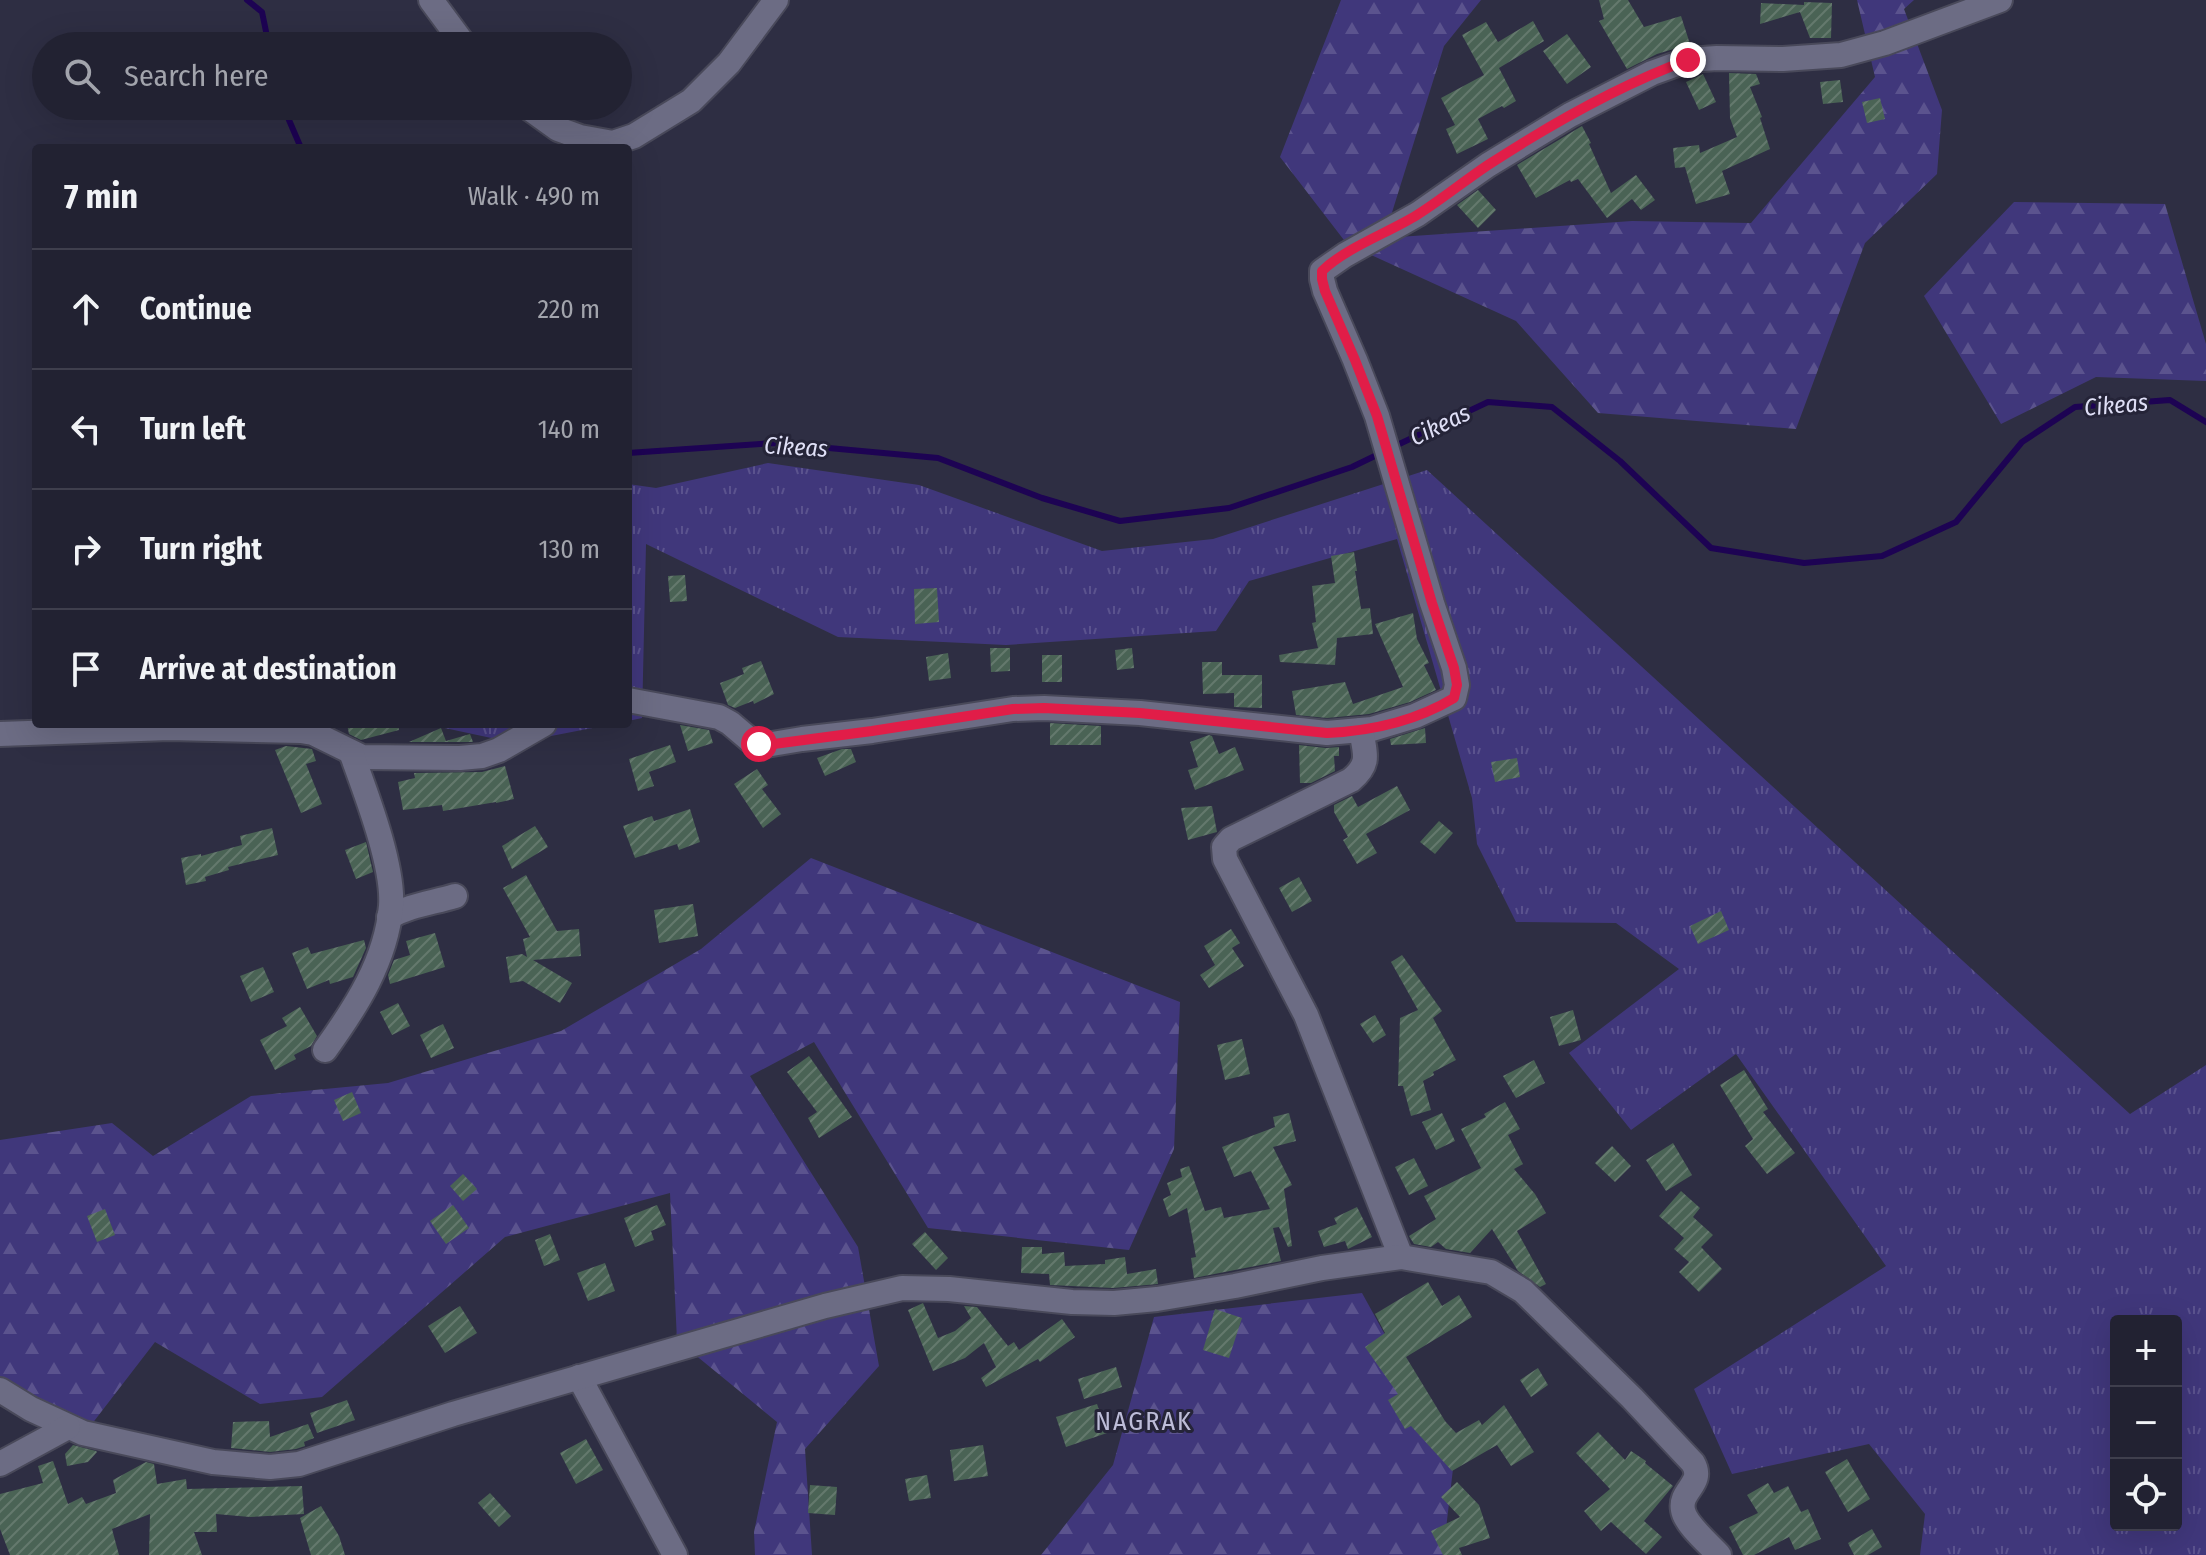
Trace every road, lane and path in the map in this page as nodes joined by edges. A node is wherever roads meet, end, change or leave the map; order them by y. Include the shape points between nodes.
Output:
1 (431, 0) edge
2 (776, 0) edge
3 (2000, 0) edge
4 (455, 32) edge
5 (545, 120) edge
6 (632, 701) edge
7 (537, 728) edge
8 (1361, 730) junction
9 (0, 734) edge
10 (351, 752) junction
11 (455, 896) dead end
12 (389, 917) junction
13 (325, 1050) dead end
14 (1401, 1257) junction
15 (579, 1377) junction
16 (0, 1390) edge
17 (68, 1427) junction
18 (0, 1464) edge
19 (675, 1555) edge
20 (1719, 1555) edge

1 - 4 street
2 - 5 street via 729,63 691,101 634,136 613,143 580,137
3 - 8 street via 1841,55 1688,60 1652,73 1570,115 1322,271 1325,291 1377,416 1457,692 1415,716
6 - 8 street via 719,717 766,745 1044,708 1327,733
7 - 10 street via 482,756 362,757
8 - 14 street via 1362,771 1224,847 1225,859 1306,1015
9 - 10 street via 169,728 301,731
10 - 12 street via 390,881
11 - 12 street via 404,908
12 - 13 street via 374,970
14 - 15 street via 1114,1303 902,1288
14 - 20 street via 1491,1272 1523,1291 1693,1463 1697,1477 1682,1509
15 - 17 street via 299,1464 270,1467 189,1457
15 - 19 street
16 - 17 street
17 - 18 street

